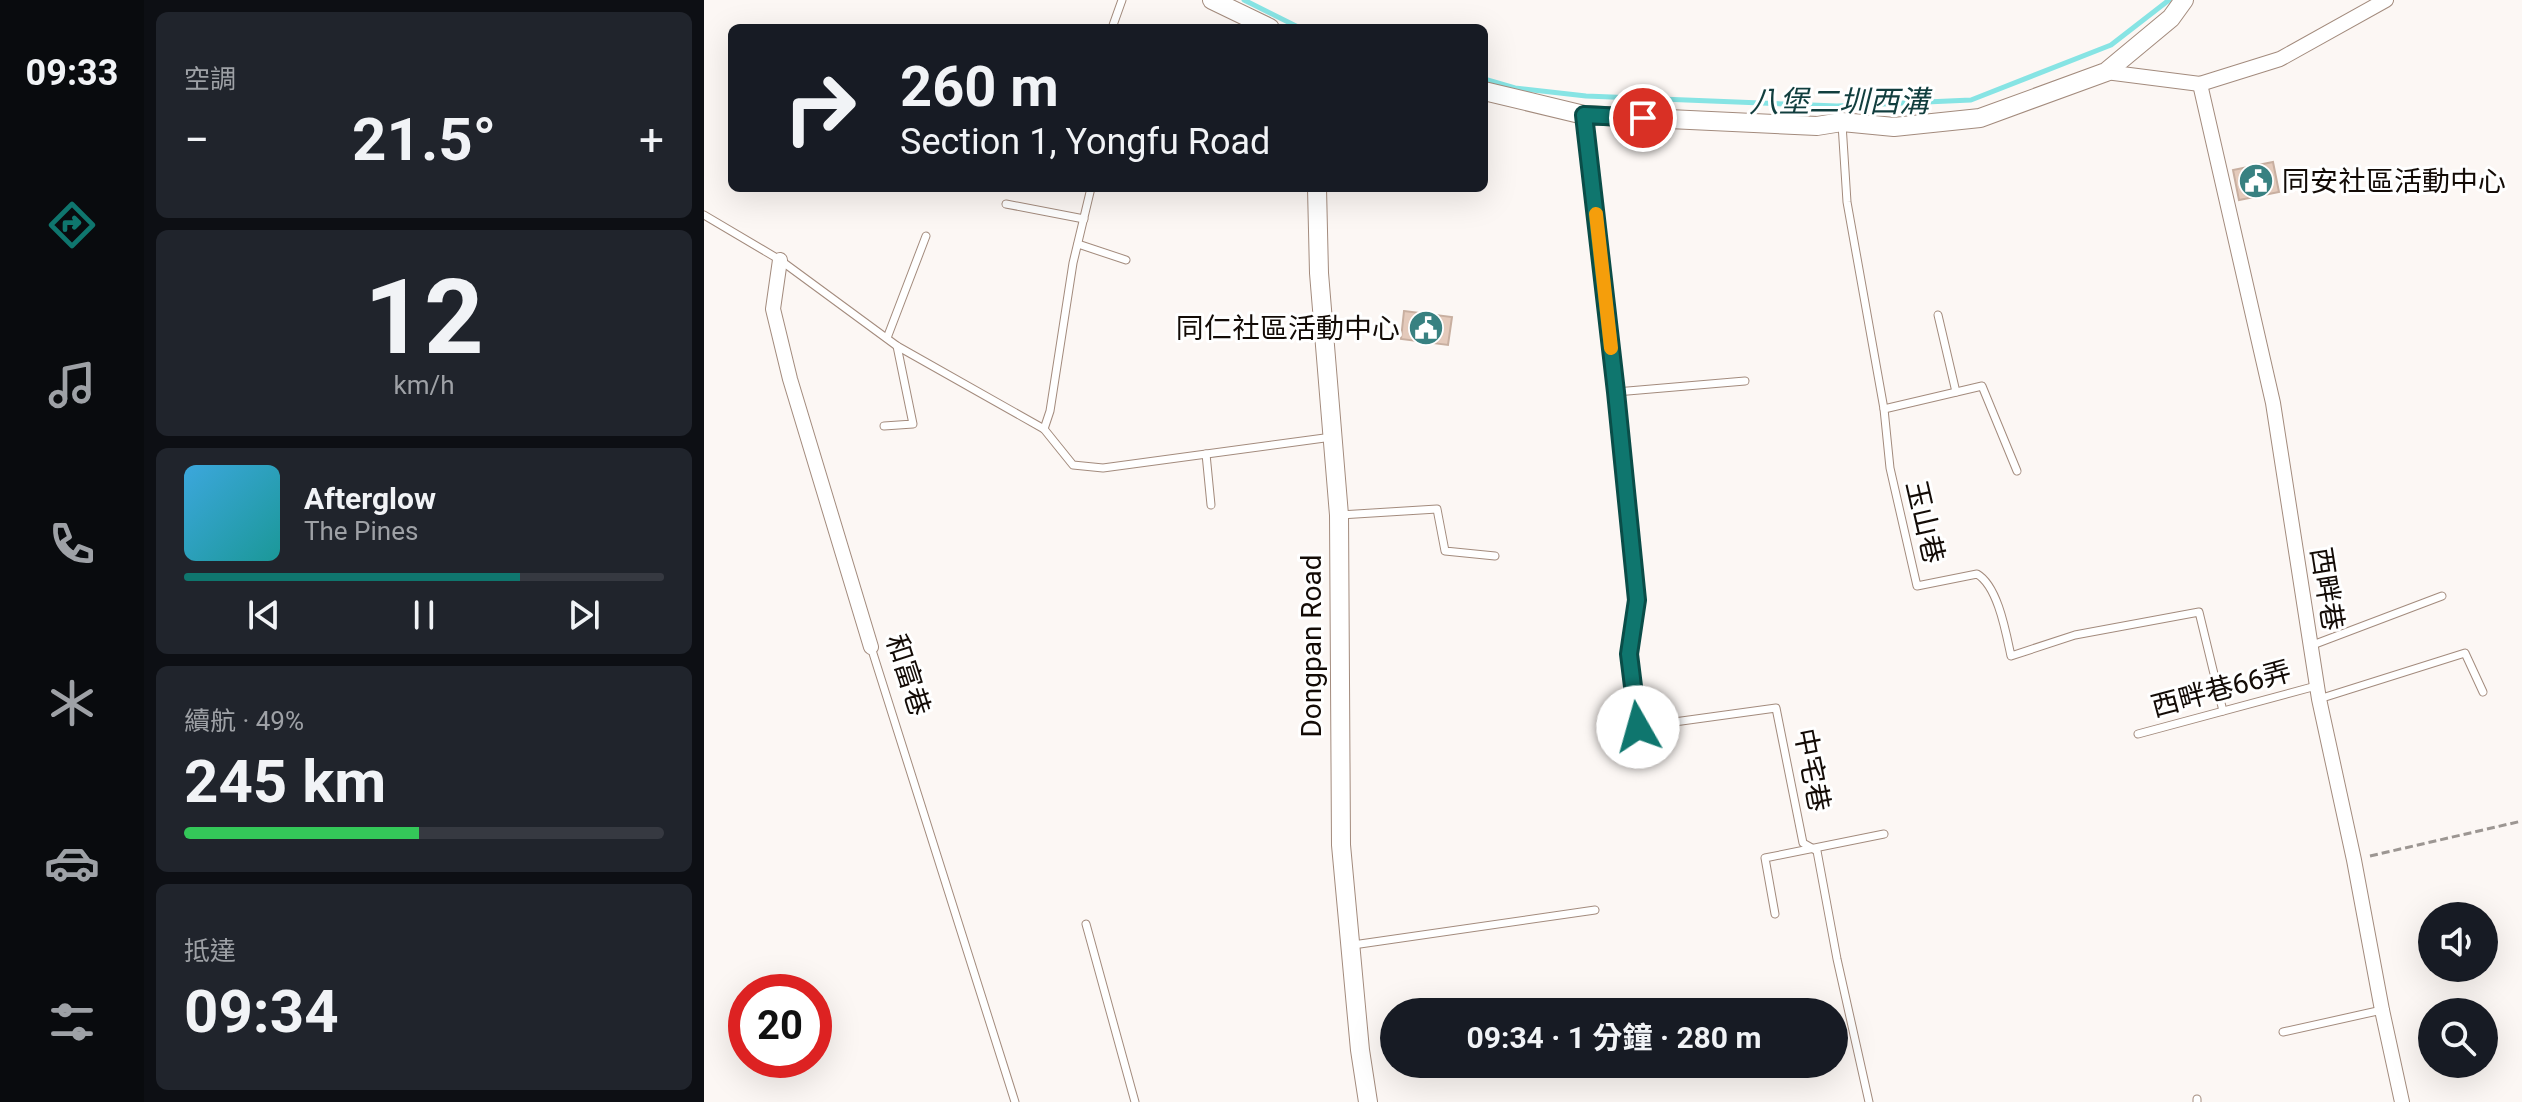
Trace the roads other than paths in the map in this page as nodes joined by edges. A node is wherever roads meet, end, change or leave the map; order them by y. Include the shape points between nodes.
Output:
1 (1122, 0) edge
2 (1212, 0) edge
3 (2184, 0) edge
4 (2386, 0) edge
5 (1113, 24) edge
6 (1262, 24) edge
7 (2106, 72) junction
8 (2200, 84) junction
9 (1488, 92) edge
10 (1584, 115) junction
11 (1842, 122) junction
12 (1090, 192) edge
13 (1317, 192) edge
14 (1006, 204) dead end
15 (704, 215) edge
16 (1084, 219) junction
17 (926, 236) dead end
18 (1078, 244) junction
19 (780, 260) junction
20 (1126, 260) dead end
21 (1938, 315) dead end
22 (887, 338) junction
23 (897, 346) junction
24 (1745, 381) dead end
25 (1616, 392) junction
26 (1956, 392) junction
27 (1884, 409) junction
28 (884, 426) dead end
29 (1044, 429) junction
30 (1334, 436) junction
31 (1206, 454) junction
32 (2017, 471) dead end
33 (1211, 505) dead end
34 (1339, 515) junction
35 (1495, 556) dead end
36 (2442, 596) dead end
37 (2310, 646) junction
38 (871, 647) joint
39 (2318, 692) junction
40 (2483, 692) dead end
41 (2223, 711) junction
42 (2138, 734) dead end
43 (1884, 834) dead end
44 (1807, 848) junction
45 (1595, 910) dead end
46 (1775, 914) dead end
47 (1086, 924) dead end
48 (1350, 945) junction
49 (2382, 1010) junction
50 (2283, 1032) dead end
51 (1015, 1102) edge
52 (1135, 1102) edge
53 (1368, 1102) edge
54 (1869, 1102) edge
55 (2402, 1102) edge

1 - 5 lane
2 - 6 street
3 - 7 street via 2171,18
4 - 8 street via 2280,59
7 - 8 street
7 - 11 street via 1980,118 1894,127
8 - 37 street, 西畔巷 via 2273,403
9 - 10 street
10 - 11 street via 1817,126
10 - 25 lane, 中宅巷
11 - 27 lane, 玉山巷 via 1847,202
12 - 16 lane
13 - 30 street, Dongpan Road
14 - 16 lane
15 - 19 lane
16 - 18 lane
17 - 22 lane
18 - 20 lane
18 - 29 lane
19 - 22 lane
19 - 38 street, 和富巷 via 773,309
21 - 26 lane
22 - 23 lane
23 - 28 lane via 913,424
23 - 29 lane
24 - 25 lane
25 - 44 lane, 中宅巷 via 1637,600 1629,654 1638,727 1776,708
26 - 27 lane
26 - 32 lane via 1982,386
27 - 41 lane, 玉山巷 via 1890,468 1917,586 1977,574 1984,578 1999,607 2011,656 2075,635 2199,612
29 - 31 lane via 1073,465 1103,468
30 - 31 lane
30 - 34 street, Dongpan Road
31 - 33 lane
34 - 35 lane via 1437,509 1445,551
34 - 48 street, Dongpan Road via 1341,845
36 - 37 lane
37 - 39 street, 西畔巷
38 - 51 lane, 和富巷
39 - 40 lane, 西畔巷66弄 via 2465,653
39 - 41 lane, 西畔巷66弄
39 - 49 street, 西畔巷
41 - 42 lane, 西畔巷66弄
43 - 44 lane
44 - 46 lane via 1765,858
44 - 54 lane, 中宅巷 via 1817,851
45 - 48 lane
47 - 52 lane
48 - 53 street, Dongpan Road
49 - 50 lane
49 - 55 street, 西畔巷

